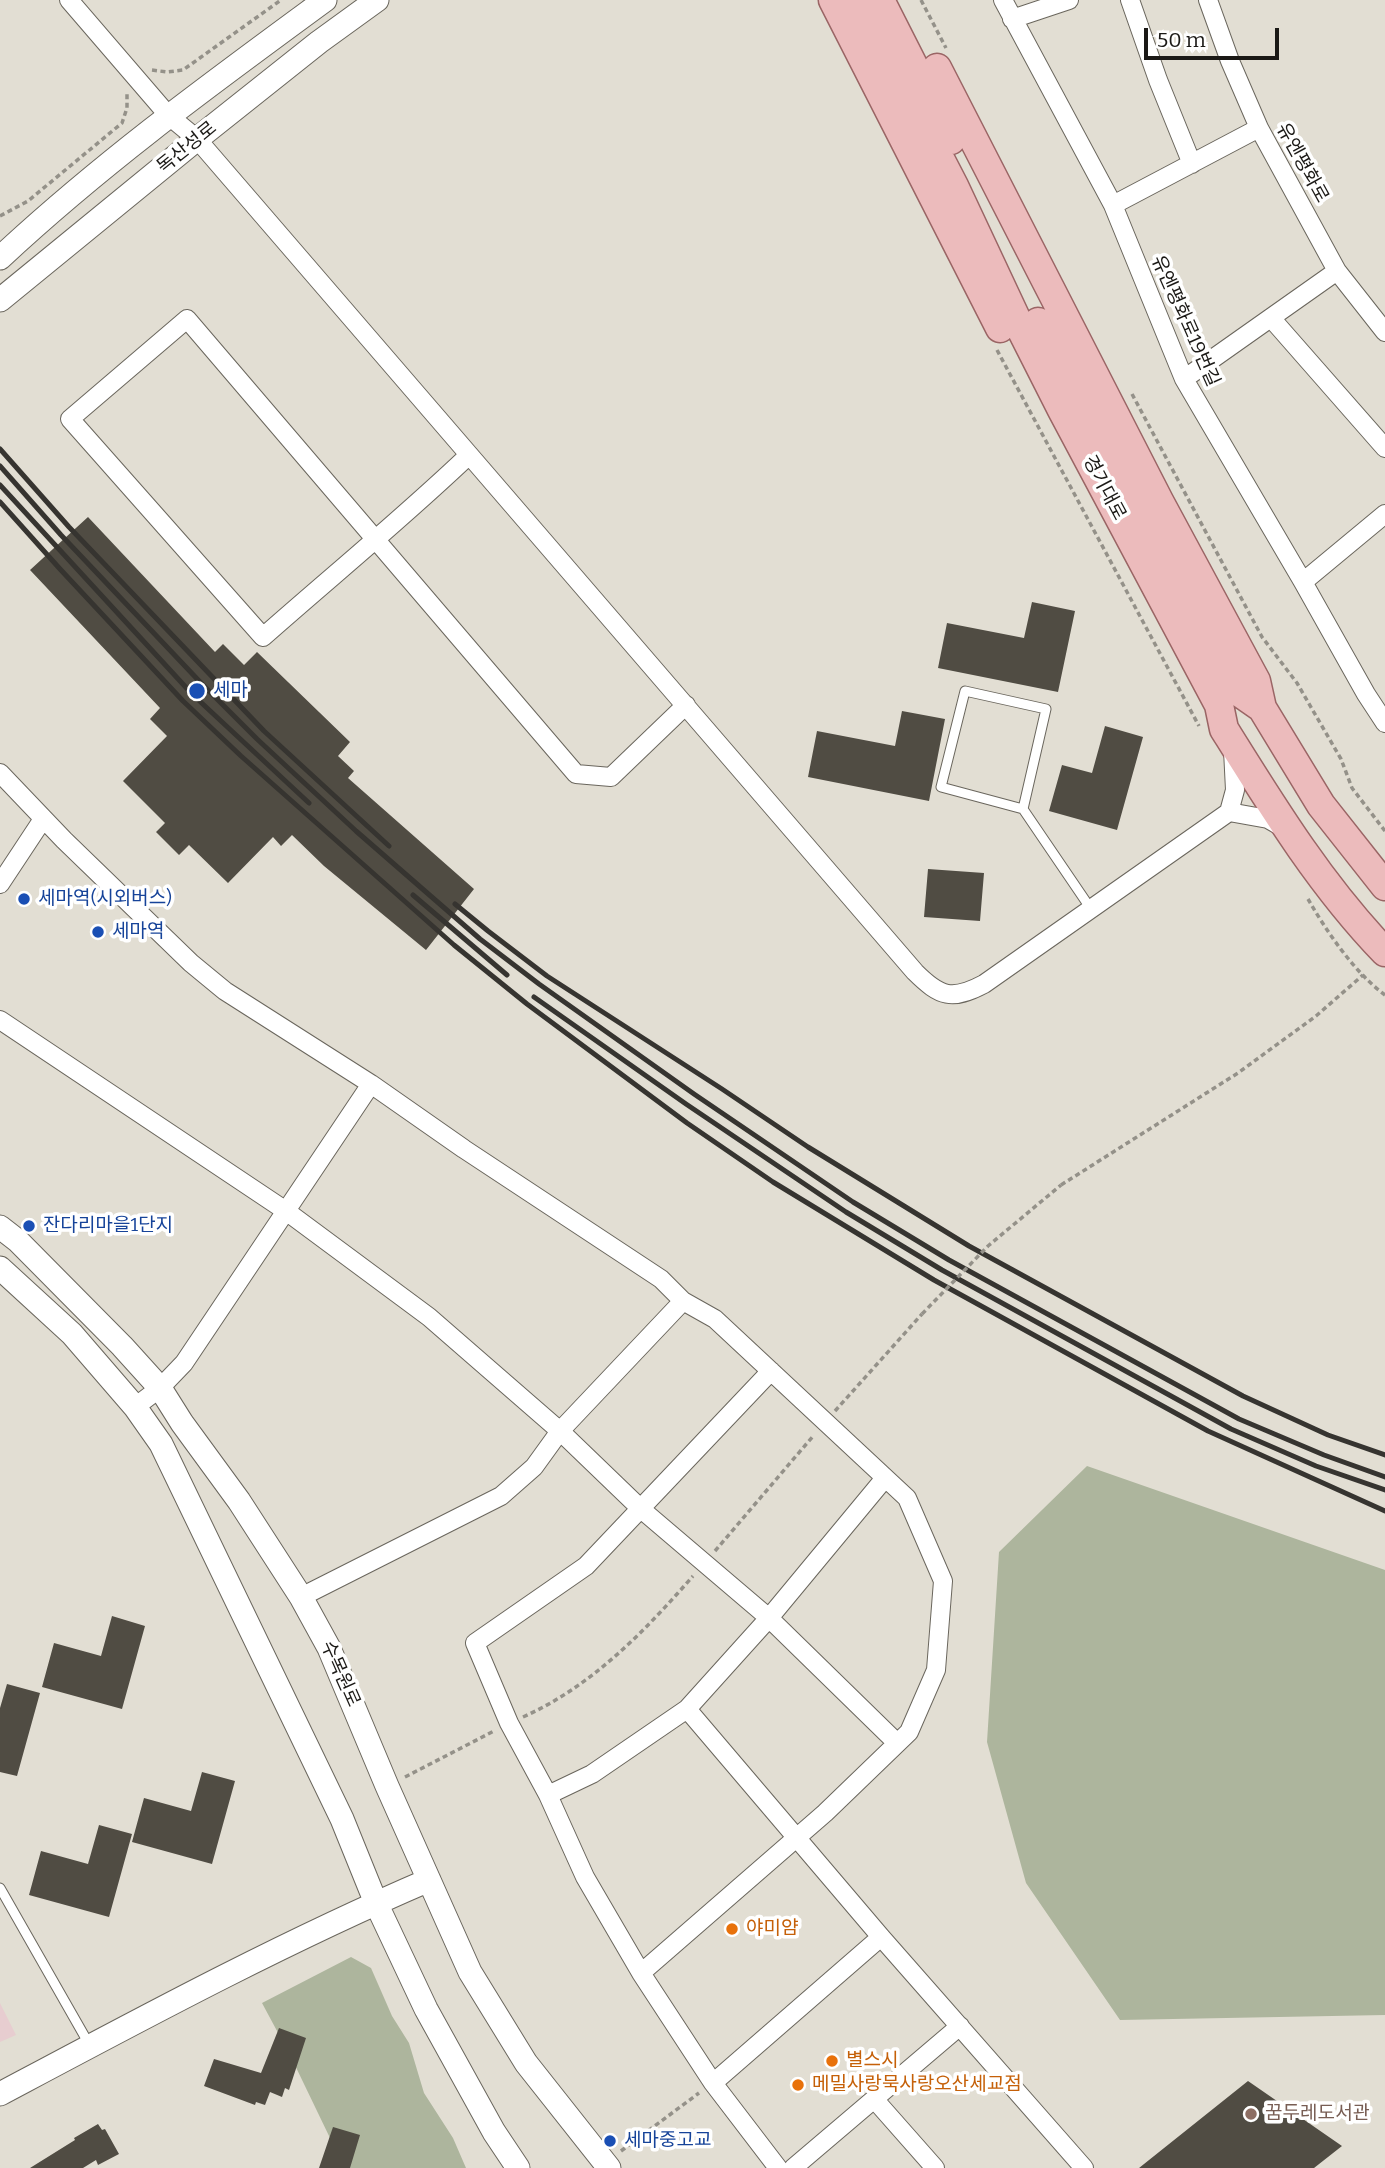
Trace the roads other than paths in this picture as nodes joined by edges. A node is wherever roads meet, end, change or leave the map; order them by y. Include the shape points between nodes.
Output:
1 (69, 0) edge
2 (325, 0) edge
3 (377, 0) edge
4 (825, 0) edge
5 (832, 0) edge
6 (858, 0) edge
7 (880, 0) edge
8 (902, 0) edge
9 (1003, 0) edge
10 (1069, 0) edge
11 (1130, 0) edge
12 (1208, 0) edge
13 (1012, 19) junction
14 (859, 51) junction
15 (168, 115) junction
16 (1259, 128) junction
17 (197, 139) junction
18 (1192, 164) junction
19 (1113, 205) junction
20 (0, 258) edge
21 (1337, 271) junction
22 (6, 294) edge
23 (0, 314) edge
24 (1271, 318) junction
25 (1385, 332) edge
26 (1184, 379) junction
27 (1385, 448) edge
28 (469, 455) junction
29 (1385, 514) edge
30 (375, 538) junction
31 (1303, 582) junction
32 (686, 705) junction
33 (1262, 708) junction
34 (1385, 723) edge
35 (1220, 735) junction
36 (0, 773) edge
37 (1023, 809) junction
38 (1229, 812) junction
39 (43, 819) junction
40 (1290, 832) junction
41 (0, 884) edge
42 (1385, 886) edge
43 (1091, 909) junction
44 (1385, 952) edge
45 (0, 1020) edge
46 (371, 1084) junction
47 (286, 1211) junction
48 (0, 1227) edge
49 (0, 1268) edge
50 (683, 1301) junction
51 (771, 1371) junction
52 (160, 1388) junction
53 (135, 1407) junction
54 (560, 1431) junction
55 (885, 1478) junction
56 (641, 1509) junction
57 (301, 1597) junction
58 (769, 1618) junction
59 (687, 1709) junction
60 (897, 1744) junction
61 (548, 1796) junction
62 (795, 1839) junction
63 (429, 1880) junction
64 (0, 1888) edge
65 (376, 1903) junction
66 (881, 1937) junction
67 (641, 1973) junction
68 (960, 2026) junction
69 (90, 2046) junction
70 (713, 2083) junction
71 (0, 2095) edge
72 (875, 2100) junction
73 (608, 2166) edge
74 (518, 2168) edge
75 (778, 2168) edge
76 (793, 2168) edge
77 (935, 2168) edge
78 (1084, 2168) edge

1 - 15 street
2 - 15 street, 독산성로
3 - 17 street, 독산성로
4 - 14 main road
5 - 14 main road
6 - 35 main road, 경기대로 via 1062,410 1219,705
7 - 33 main road, 경기대로 via 1102,442 1239,692
8 - 33 main road via 1256,681
9 - 13 street, 유엔평화로19번길
10 - 13 street
11 - 18 street
12 - 16 street, 유엔평화로
13 - 19 street, 유엔평화로19번길
14 - 35 main road via 1084,492
15 - 17 street
15 - 20 street, 독산성로
16 - 18 street
16 - 21 street, 유엔평화로
17 - 22 street, 독산성로
17 - 28 street
18 - 19 street
19 - 26 street, 유엔평화로19번길
21 - 24 street
21 - 25 street, 유엔평화로
22 - 23 street
24 - 26 street
24 - 27 street
26 - 31 street, 유엔평화로19번길
28 - 30 street
28 - 32 street
29 - 31 street
30 - 30 street via 263,637 70,419 187,319
30 - 32 street via 576,774 611,776
31 - 34 street, 유엔평화로19번길
32 - 43 street via 930,987 947,995 970,991
33 - 42 main road, 경기대로 via 1321,805
35 - 38 street via 1235,790
35 - 40 main road, 경기대로
36 - 39 street
37 - 37 lane via 941,787 965,691 1046,709
37 - 43 lane
38 - 40 street via 1268,819
38 - 43 street
39 - 41 street
39 - 46 street via 225,991
40 - 44 main road, 경기대로 via 1356,922
45 - 47 street
46 - 47 street
46 - 50 street via 662,1279
47 - 52 street via 184,1363
47 - 54 street via 429,1317
48 - 52 street, 수목원로
49 - 53 street via 72,1334
50 - 51 street via 715,1320
50 - 54 street
51 - 55 street
51 - 56 street
52 - 53 street
52 - 57 street, 수목원로
53 - 65 street via 161,1444 342,1819
54 - 56 street
54 - 57 street via 534,1467 501,1496
55 - 58 street
55 - 60 street via 907,1498 943,1581 936,1670 909,1732
56 - 58 street
56 - 61 street via 586,1566 475,1643 509,1723
57 - 63 street, 수목원로 via 329,1648
58 - 59 street
58 - 60 street
59 - 61 street via 592,1773
59 - 62 street
60 - 62 street
61 - 67 street via 585,1877
62 - 66 street
62 - 67 street
63 - 65 street
63 - 73 street, 수목원로 via 470,1972 526,2063
64 - 69 lane
65 - 69 street
65 - 74 street via 426,2009
66 - 68 street
66 - 70 street
67 - 70 street
68 - 72 street
68 - 78 street
69 - 71 street
70 - 75 street
72 - 76 street
72 - 77 street

